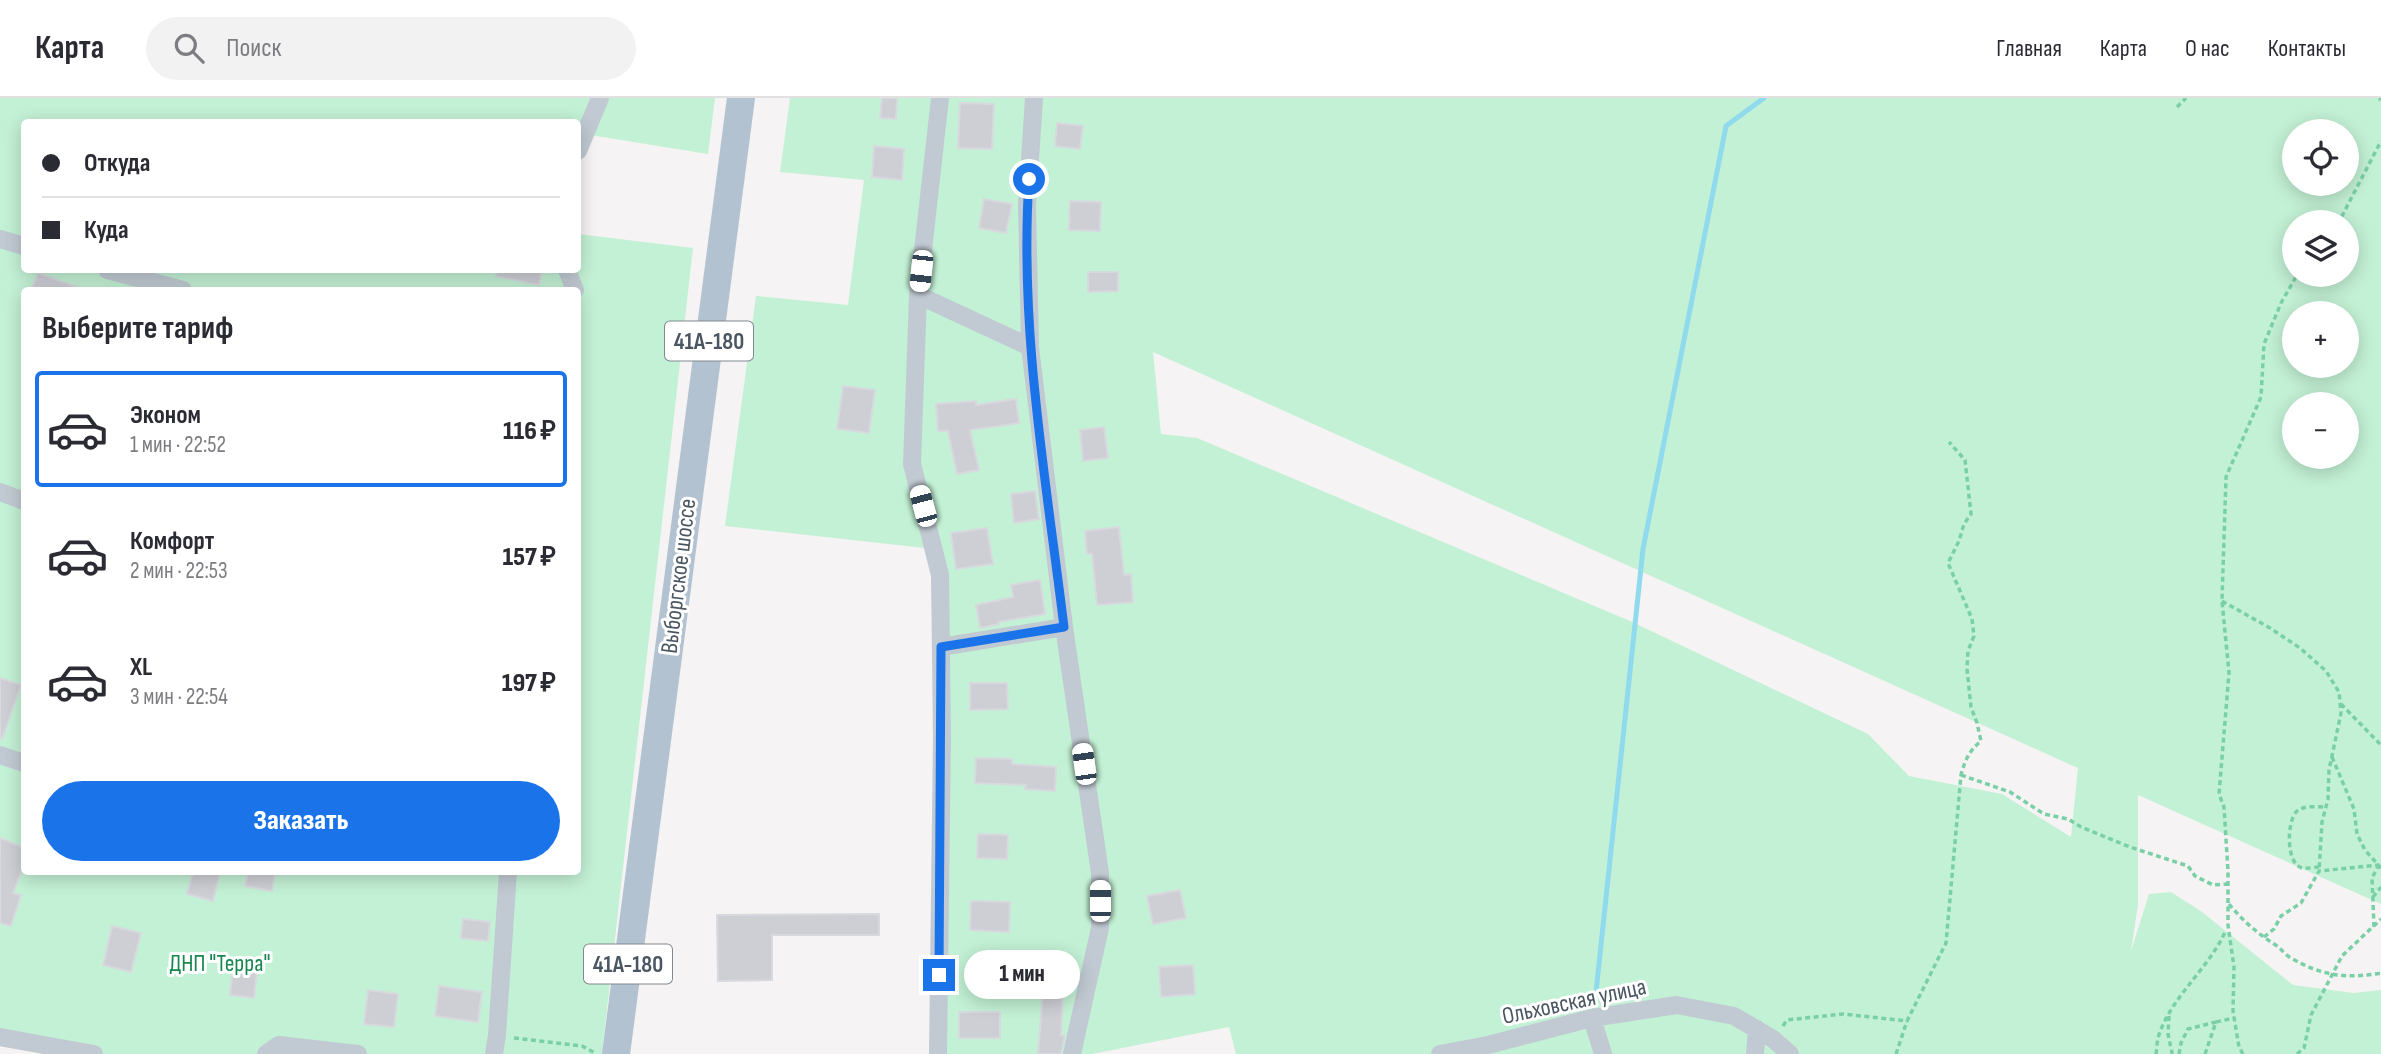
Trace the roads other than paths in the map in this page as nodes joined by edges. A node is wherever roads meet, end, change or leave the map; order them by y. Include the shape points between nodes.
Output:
1 (600, 98) edge
2 (741, 98) edge
3 (940, 98) edge
4 (1034, 98) edge
5 (581, 144) edge
6 (0, 239) edge
7 (21, 245) edge
8 (118, 273) edge
9 (172, 287) edge
10 (918, 295) junction
11 (1030, 347) junction
12 (0, 492) edge
13 (21, 500) edge
14 (1064, 627) junction
15 (941, 647) junction
16 (0, 755) edge
17 (21, 762) edge
18 (505, 875) edge
19 (1592, 1018) junction
20 (1757, 1029) junction
21 (0, 1037) edge
22 (1451, 1053) edge
23 (94, 1054) edge
24 (265, 1054) edge
25 (358, 1054) edge
26 (494, 1054) edge
27 (617, 1054) edge
28 (938, 1054) edge
29 (1072, 1054) edge
30 (1603, 1054) edge
31 (1755, 1054) edge
32 (1790, 1054) edge

1 - 5 street
2 - 27 main road, Выборгское шоссе / 41А-180
3 - 10 street
4 - 11 street via 1027,206
6 - 7 street
8 - 9 street
10 - 11 street
10 - 15 street via 912,464 940,575
11 - 14 street
12 - 13 street
14 - 15 street
14 - 29 street via 1100,873 1100,928
15 - 28 street
16 - 17 street
18 - 26 street
19 - 20 street, Ольховская улица via 1677,1005 1734,1016
19 - 22 street, Ольховская улица
19 - 30 street
20 - 31 street
20 - 32 street, Ольховская улица
21 - 23 street
24 - 25 street via 279,1045

